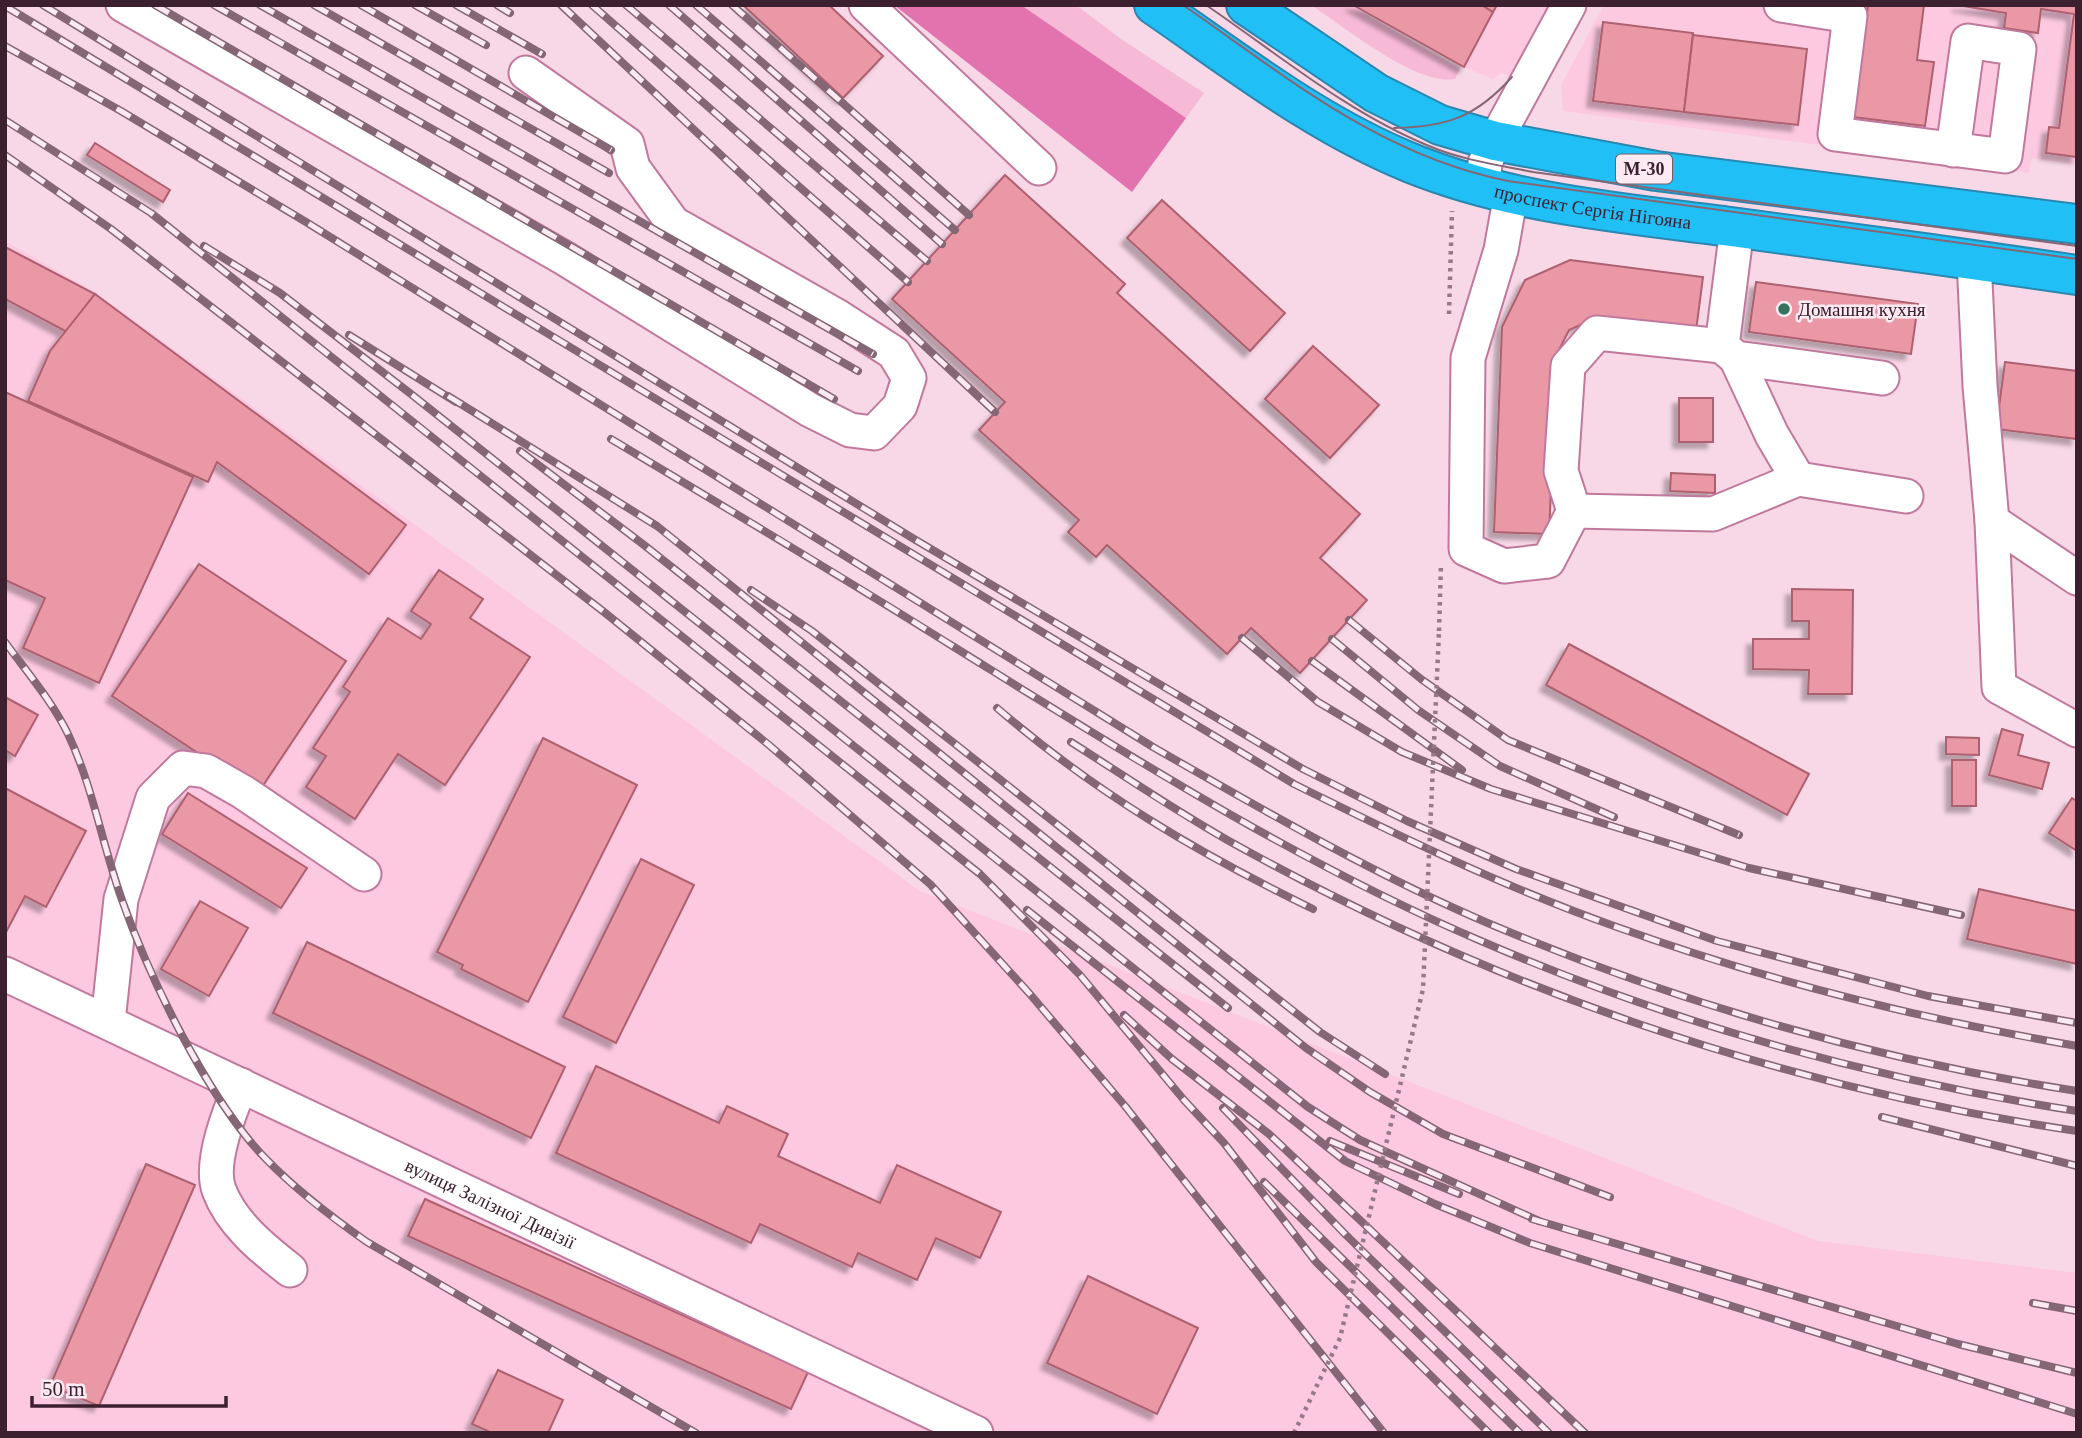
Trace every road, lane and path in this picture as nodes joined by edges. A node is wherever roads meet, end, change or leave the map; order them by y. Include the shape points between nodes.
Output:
1 (123, 5) edge
2 (866, 5) edge
3 (1154, 5) edge
4 (1246, 5) edge
5 (1569, 5) edge
6 (1781, 5) edge
7 (1851, 11) edge
8 (526, 73) dead end
9 (1495, 141) junction
10 (1953, 150) dead end
11 (1039, 168) dead end
12 (1497, 191) junction
13 (2077, 224) edge
14 (1737, 228) junction
15 (1974, 260) junction
16 (2077, 275) edge
17 (1729, 352) junction
18 (1882, 378) dead end
19 (1798, 479) junction
20 (1906, 496) dead end
21 (1574, 511) junction
22 (1992, 521) junction
23 (2077, 578) edge
24 (1439, 631) dead end
25 (2077, 730) edge
26 (364, 874) dead end
27 (5, 974) edge
28 (108, 1022) junction
29 (241, 1085) junction
30 (290, 1270) dead end
31 (976, 1433) edge
32 (1294, 1433) edge

1 - 8 street via 564,258 810,410 850,430 874,433 900,406 909,378 894,353 816,303 673,223 633,168 627,144
2 - 11 street
3 - 12 highway, проспект Сергія Нігояна / М-30 via 1320,117 1411,163
4 - 9 highway, М-30 via 1376,93 1440,125
5 - 9 street
6 - 7 street
7 - 10 street via 1835,134
9 - 12 street via 1485,163
9 - 13 highway, М-30 via 1656,171
12 - 14 highway, проспект Сергія Нігояна / М-30
12 - 21 street via 1501,250 1468,358 1466,549 1504,565 1548,561
14 - 15 highway, проспект Сергія Нігояна / М-30
14 - 17 street
15 - 16 highway, проспект Сергія Нігояна / М-30
15 - 22 street
17 - 18 street
17 - 19 street
17 - 21 street via 1597,333 1568,366 1561,471
19 - 20 street
19 - 21 street via 1713,514
22 - 23 street
22 - 25 street via 1999,687
24 - 32 path, bridge via 1423,989 1340,1338
26 - 28 street via 243,792 206,771 183,768 153,798 121,899
27 - 28 street, вулиця Залізної Дивізії
28 - 29 street, вулиця Залізної Дивізії
29 - 30 street via 219,1146 218,1189 253,1241
29 - 31 street, вулиця Залізної Дивізії

